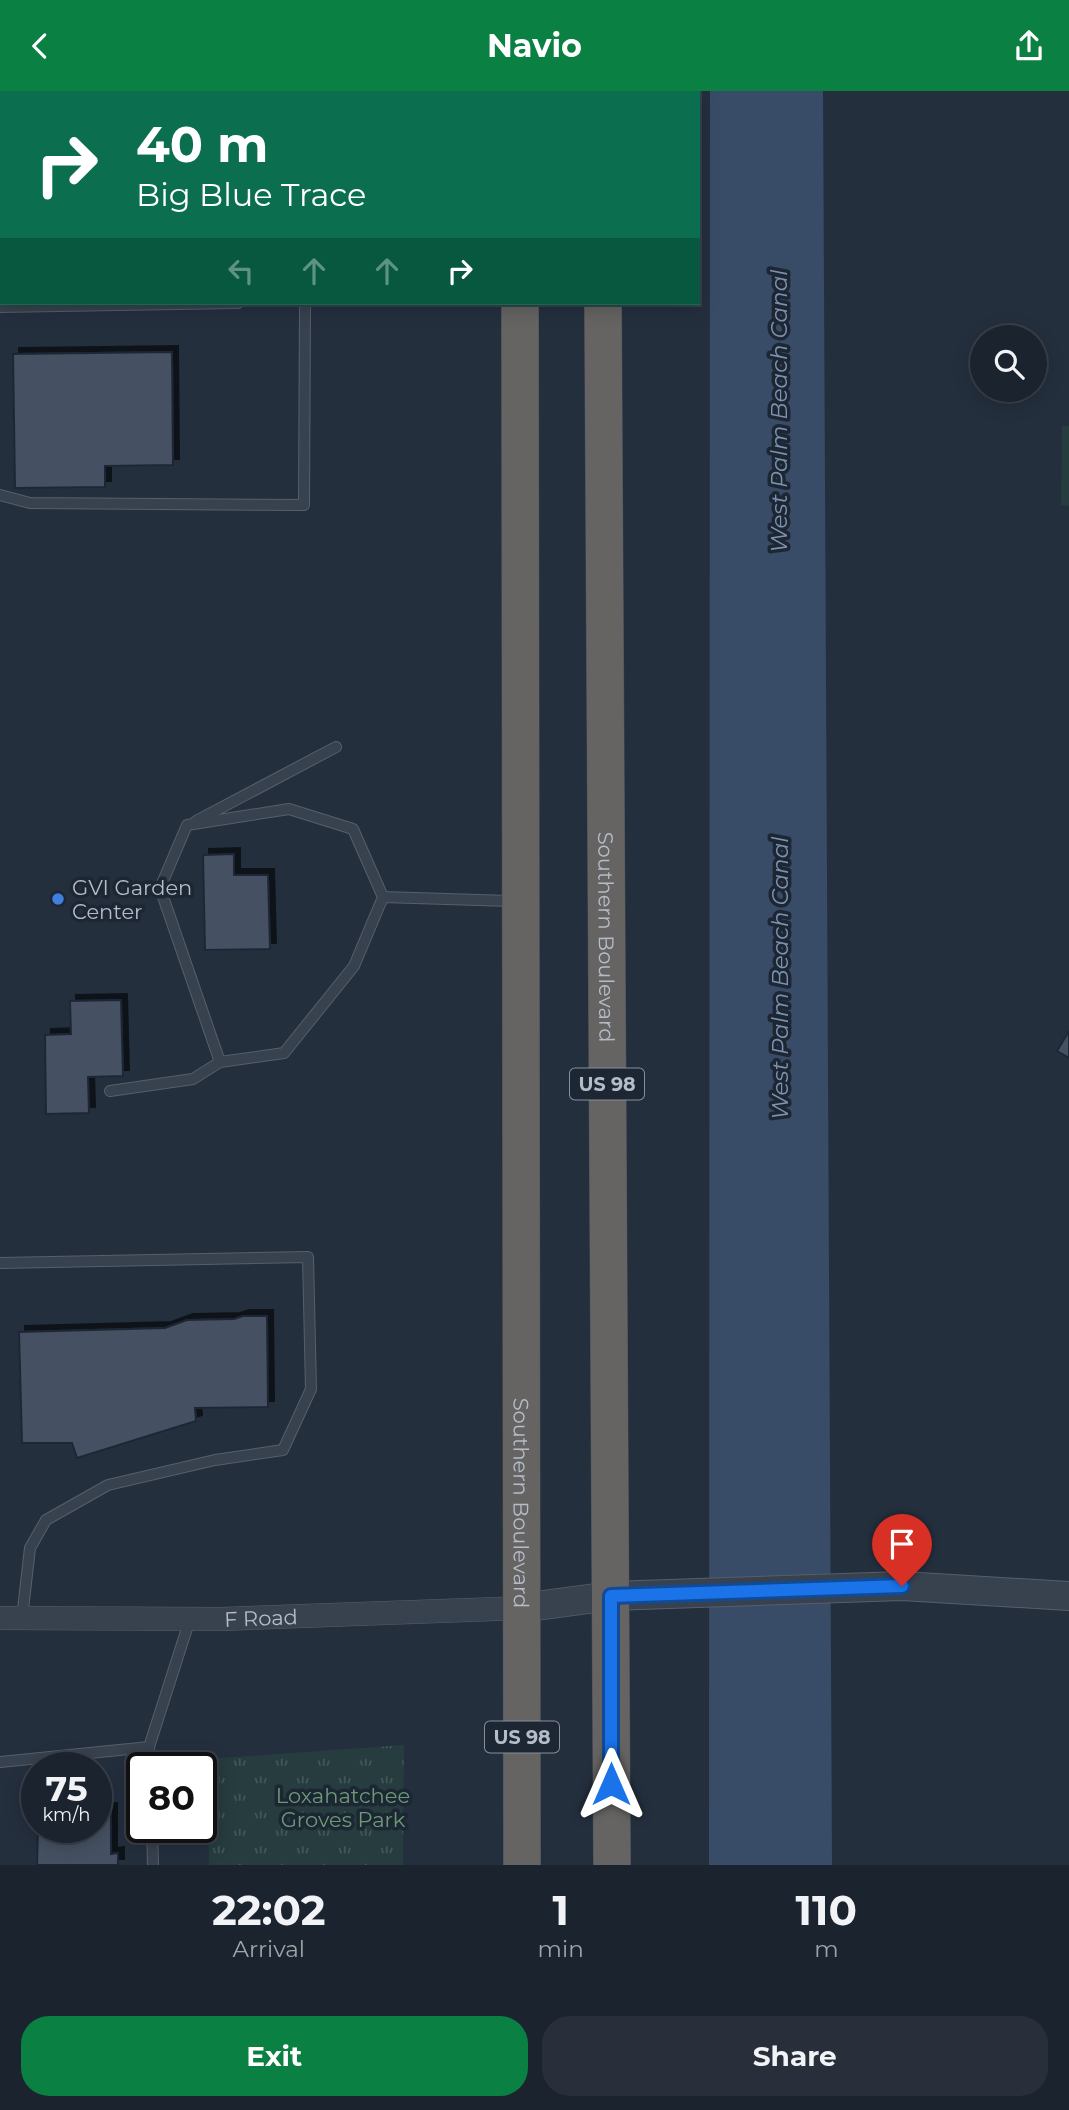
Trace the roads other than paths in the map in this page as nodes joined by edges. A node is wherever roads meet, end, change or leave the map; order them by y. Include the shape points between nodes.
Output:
1 (119, 305) edge
2 (305, 305) edge
3 (520, 305) edge
4 (603, 305) edge
5 (0, 307) edge
6 (0, 495) edge
7 (335, 747) dead end
8 (187, 825) junction
9 (383, 897) junction
10 (520, 901) junction
11 (220, 1062) junction
12 (110, 1091) dead end
13 (0, 1263) edge
14 (611, 1596) junction
15 (1069, 1596) edge
16 (521, 1608) junction
17 (11, 1618) edge
18 (190, 1619) junction
19 (149, 1747) junction
20 (149, 1752) edge
21 (0, 1762) edge
22 (152, 1843) edge
23 (153, 1865) edge
24 (522, 1865) edge
25 (612, 1865) edge

1 - 5 lane
2 - 6 lane via 304,505 30,503
3 - 10 highway, Southern Boulevard / US 98
4 - 14 highway, Southern Boulevard / US 98
7 - 8 lane
8 - 9 lane via 289,809 353,829
8 - 11 lane via 160,888
9 - 10 lane
9 - 11 lane via 354,966 284,1053
10 - 16 highway, Southern Boulevard / US 98
11 - 12 lane via 193,1079
13 - 17 lane via 308,1257 311,1389 283,1450 215,1460 108,1485 46,1520 30,1548
14 - 15 street via 902,1586
14 - 16 street
14 - 25 highway, Southern Boulevard / US 98
16 - 18 street, F Road
16 - 24 highway, Southern Boulevard / US 98
17 - 18 street, F Road
18 - 19 lane
19 - 20 lane
19 - 21 lane
22 - 23 lane

